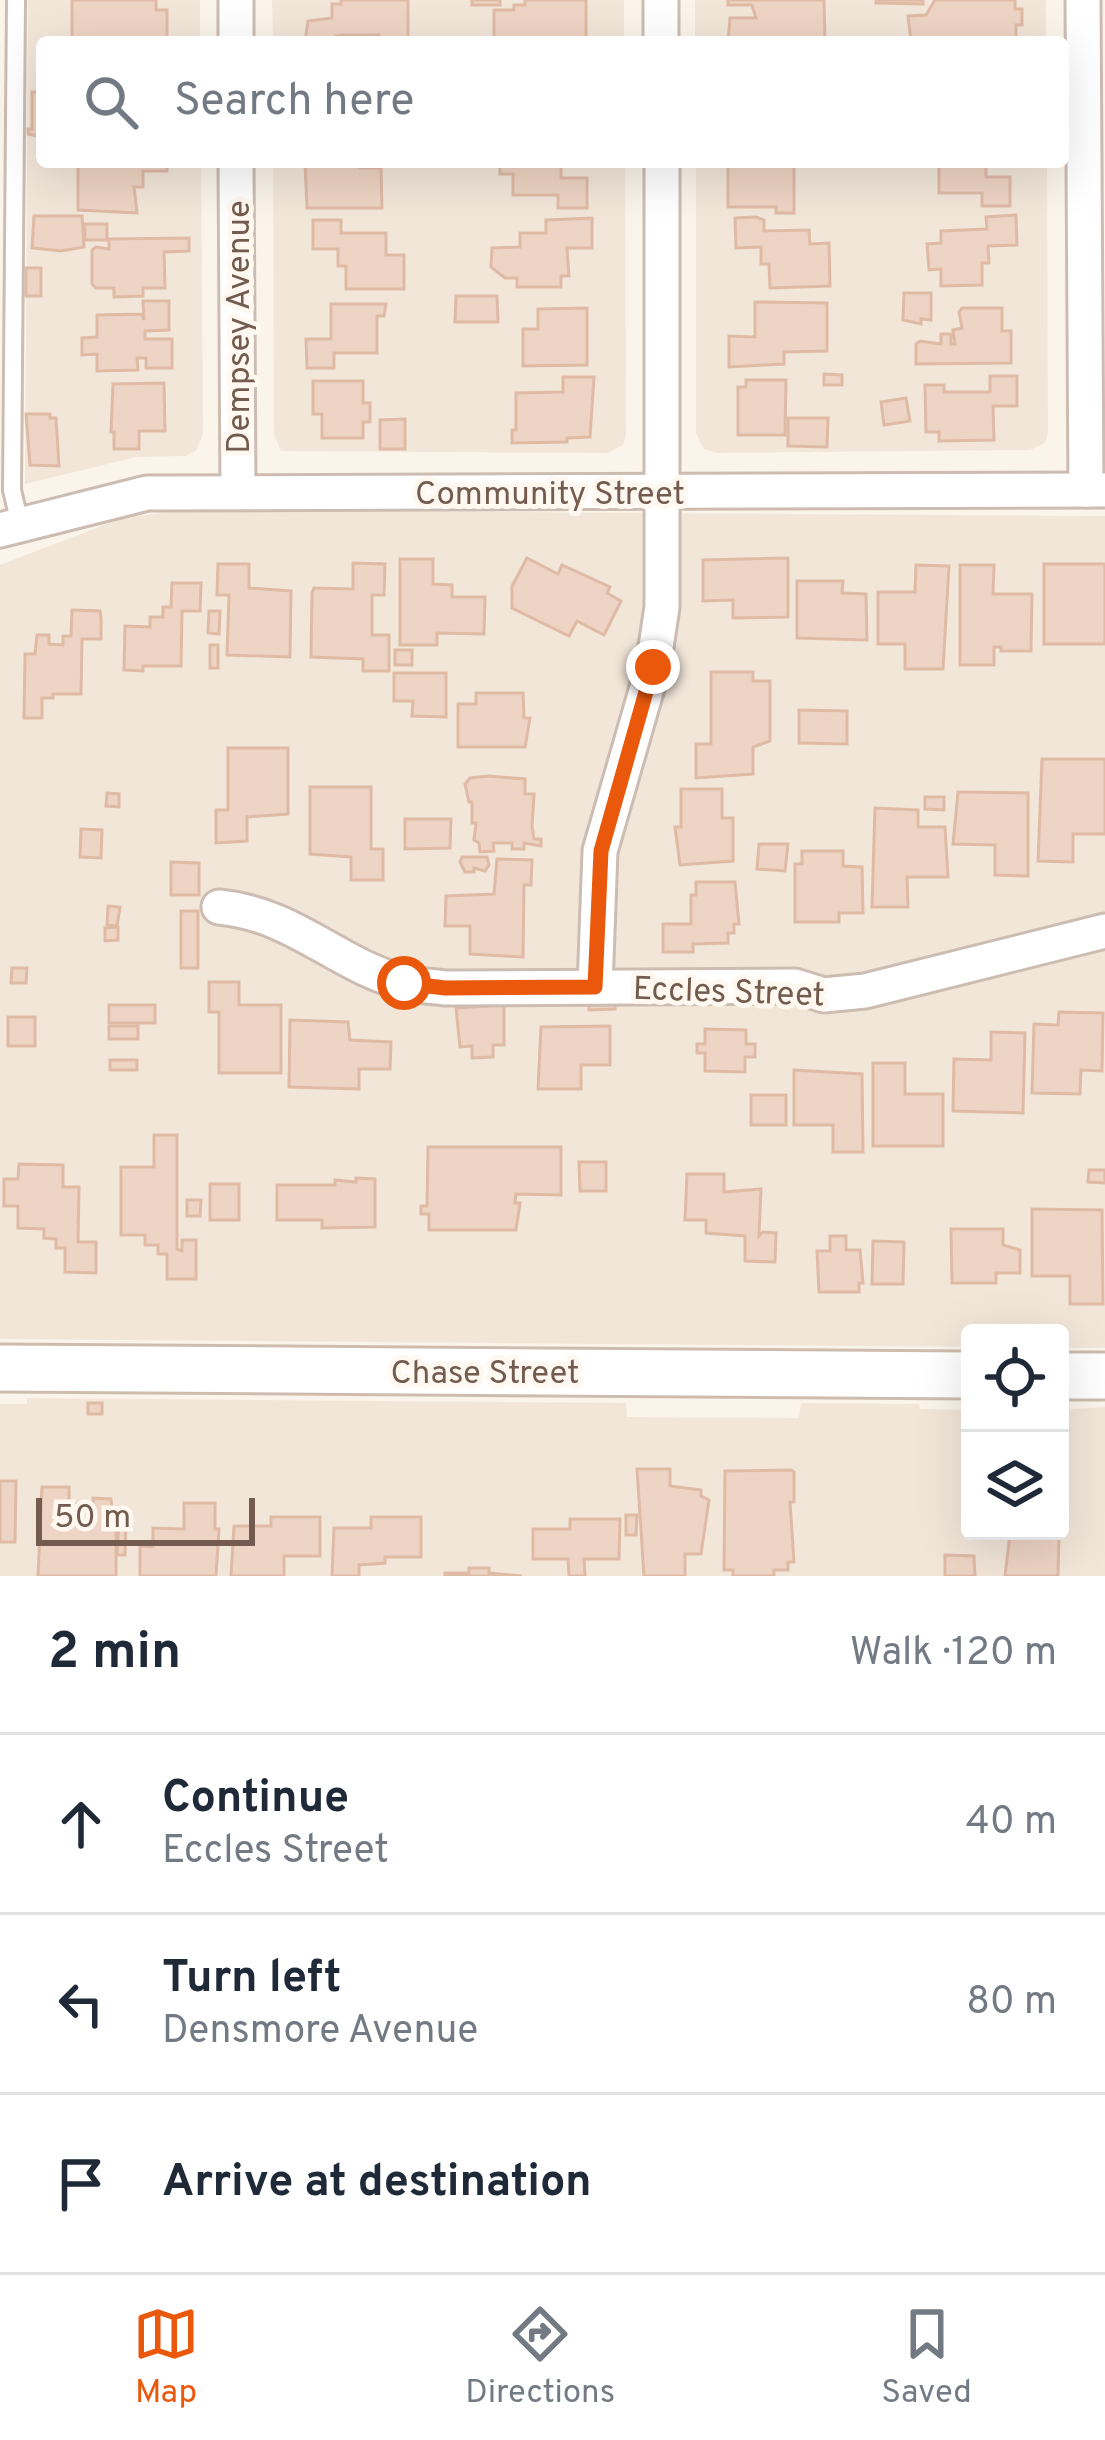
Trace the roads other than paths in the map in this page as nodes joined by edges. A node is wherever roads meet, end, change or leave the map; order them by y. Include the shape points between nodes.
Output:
1 (16, 0) edge
2 (236, 0) edge
3 (661, 0) edge
4 (1083, 0) edge
5 (236, 36) edge
6 (661, 36) edge
7 (236, 168) edge
8 (662, 168) edge
9 (1095, 490) edge
10 (238, 491) junction
11 (662, 493) junction
12 (10, 527) edge
13 (219, 908) dead end
14 (1105, 931) edge
15 (595, 987) junction
16 (0, 1367) edge
17 (961, 1375) edge
18 (1069, 1376) edge
19 (1105, 1376) edge

1 - 12 lane
2 - 5 street
3 - 6 street
4 - 9 street
7 - 10 street, Dempsey Avenue
8 - 11 street
9 - 11 street, Community Street
10 - 11 street, Community Street
10 - 12 street, Community Street via 147,493
11 - 15 street via 658,640 601,851
13 - 15 street, Eccles Street via 280,921 404,983
14 - 15 street, Eccles Street via 865,991
16 - 17 street, Chase Street
18 - 19 street

